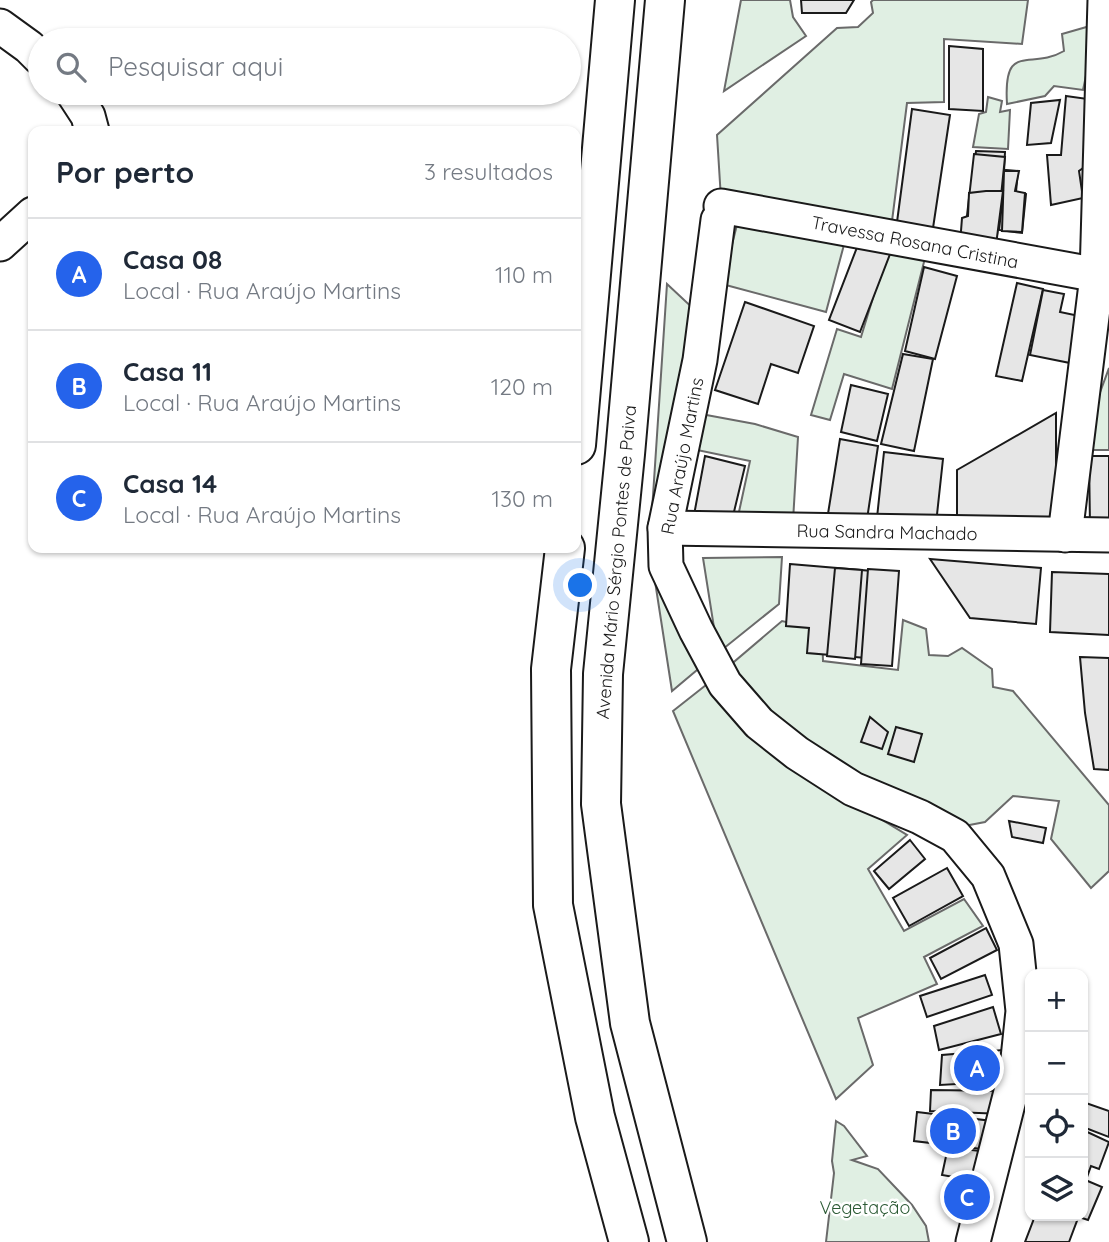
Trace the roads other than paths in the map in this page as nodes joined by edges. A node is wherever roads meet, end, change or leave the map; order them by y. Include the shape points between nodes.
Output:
1 (615, 0) edge
2 (665, 0) edge
3 (1106, 2) edge
4 (0, 26) edge
5 (28, 46) edge
6 (81, 105) edge
7 (91, 126) edge
8 (719, 213) joint
9 (28, 219) edge
10 (0, 244) edge
11 (1103, 276) edge
12 (581, 388) edge
13 (665, 528) junction
14 (1065, 535) junction
15 (1109, 535) edge
16 (564, 553) edge
17 (629, 1242) edge
18 (687, 1242) edge
19 (973, 1242) edge

1 - 12 main road
2 - 18 main road, Avenida Mário Sérgio Pontes de Paiva via 603,674 601,804 630,1023
3 - 11 street
4 - 5 street
6 - 7 street
8 - 11 street, Travessa Rosana Cristina
8 - 13 street, Rua Araújo Martins via 700,360
9 - 10 street
11 - 14 street
13 - 14 street, Rua Sandra Machado
13 - 19 street, Rua Araújo Martins via 666,566 696,630 725,684 759,723 853,789 955,836 988,876 1016,944 1023,1011 1017,1068
14 - 15 street, Rua Sandra Machado
16 - 17 main road via 551,669 553,905 595,1117

